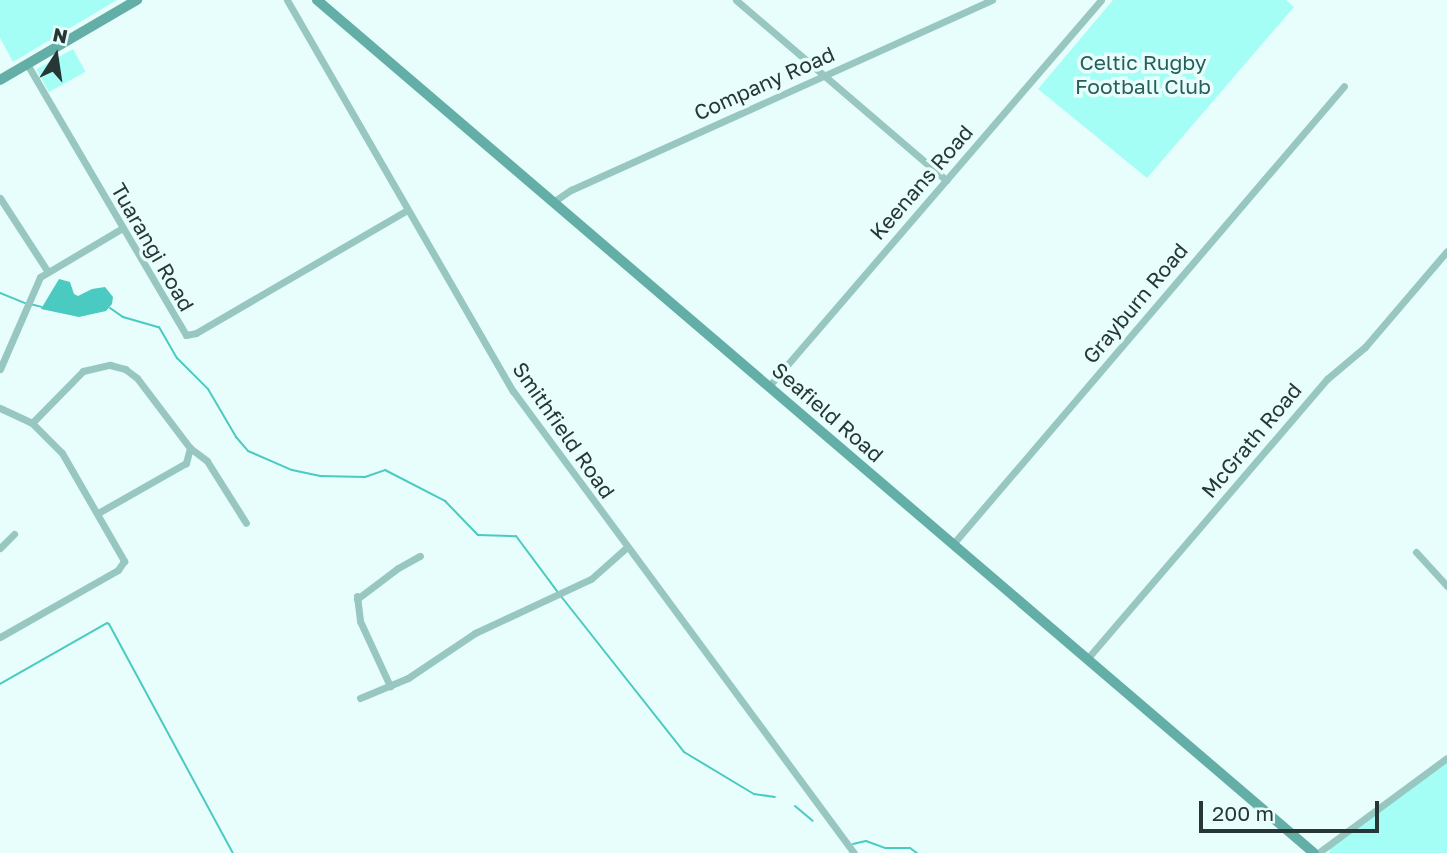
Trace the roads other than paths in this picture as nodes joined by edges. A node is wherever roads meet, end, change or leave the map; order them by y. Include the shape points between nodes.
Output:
1 (137, 0) edge
2 (287, 0) edge
3 (317, 0) edge
4 (736, 0) edge
5 (992, 0) edge
6 (1101, 0) edge
7 (27, 64) junction
8 (824, 75) junction
9 (0, 80) edge
10 (1344, 86) dead end
11 (946, 180) junction
12 (0, 198) edge
13 (553, 202) junction
14 (4, 205) edge
15 (407, 211) junction
16 (121, 229) junction
17 (1447, 251) edge
18 (48, 272) junction
19 (0, 369) edge
20 (769, 386) junction
21 (0, 408) edge
22 (32, 424) junction
23 (190, 447) junction
24 (98, 513) junction
25 (246, 523) dead end
26 (14, 534) dead end
27 (953, 544) junction
28 (627, 547) junction
29 (0, 548) edge
30 (1416, 552) dead end
31 (420, 556) dead end
32 (1447, 586) edge
33 (0, 637) edge
34 (1087, 659) junction
35 (390, 686) junction
36 (360, 698) dead end
37 (1447, 758) edge
38 (854, 853) edge
39 (1316, 853) edge

1 - 7 street
2 - 15 street, Smithfield Road
3 - 13 street, Seafield Road
4 - 8 street
5 - 8 street, Company Road
6 - 11 street, Keenans Road
7 - 9 street
7 - 16 street, Tuarangi Road
8 - 11 street
8 - 13 street, Company Road
10 - 27 street, Grayburn Road
11 - 20 street, Keenans Road
12 - 14 street
13 - 20 street, Seafield Road
14 - 18 street
15 - 16 street, Tuarangi Road via 189,336 180,329
15 - 28 street, Smithfield Road via 513,391
16 - 18 street
17 - 34 street, McGrath Road via 1365,347 1326,379
18 - 19 street via 29,297
20 - 27 street, Seafield Road
21 - 22 street
22 - 23 street via 83,371 110,365 137,378
22 - 24 street via 62,453
23 - 24 street via 186,463
23 - 25 street via 207,461
24 - 33 street via 123,556 123,565
26 - 29 street
27 - 34 street, Seafield Road
28 - 35 street via 591,579 475,633
28 - 38 street, Smithfield Road
30 - 32 street
31 - 35 street via 357,597 360,621
34 - 39 street, Seafield Road
35 - 36 street
37 - 39 street

